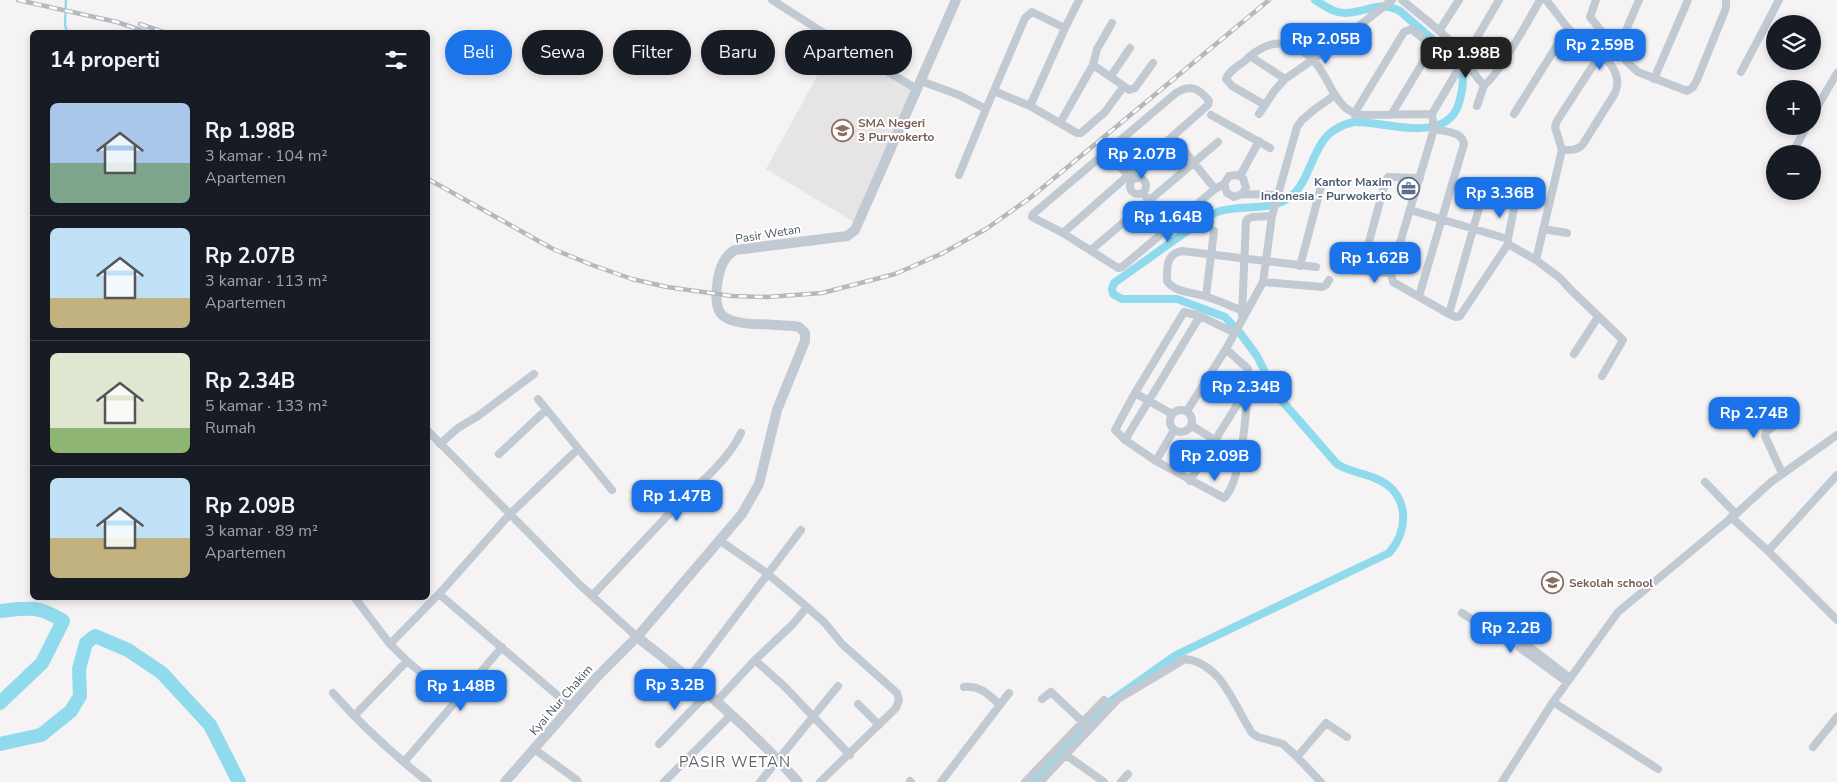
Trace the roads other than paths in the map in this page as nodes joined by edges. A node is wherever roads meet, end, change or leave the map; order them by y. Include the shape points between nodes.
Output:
1 (772, 0) edge
2 (956, 0) edge
3 (1079, 0) edge
4 (1392, 0) edge
5 (1402, 0) edge
6 (1459, 0) edge
7 (1500, 0) edge
8 (1540, 0) edge
9 (1546, 0) edge
10 (1596, 0) edge
11 (1638, 0) edge
12 (1688, 0) edge
13 (1726, 0) edge
14 (1779, 0) edge
15 (1112, 23) dead end
16 (1065, 28) junction
17 (1568, 28) junction
18 (1439, 31) junction
19 (1130, 48) dead end
20 (1618, 49) junction
21 (1601, 54) junction
22 (1250, 56) junction
23 (1464, 58) junction
24 (1314, 60) junction
25 (1153, 63) dead end
26 (1093, 64) junction
27 (1741, 72) dead end
28 (1837, 72) edge
29 (1111, 76) junction
30 (1285, 79) junction
31 (1654, 79) junction
32 (919, 85) junction
33 (1484, 85) junction
34 (1124, 86) junction
35 (994, 90) junction
36 (1335, 95) junction
37 (1821, 100) edge
38 (1265, 105) junction
39 (1030, 106) junction
40 (1477, 106) dead end
41 (986, 109) junction
42 (1259, 114) dead end
43 (1354, 114) junction
44 (1514, 114) dead end
45 (1211, 115) dead end
46 (1391, 116) junction
47 (1432, 116) junction
48 (1060, 123) junction
49 (1434, 128) junction
50 (1173, 137) junction
51 (1259, 141) junction
52 (1218, 142) dead end
53 (1270, 148) dead end
54 (1562, 150) junction
55 (1106, 152) junction
56 (1195, 163) junction
57 (959, 175) dead end
58 (1240, 176) junction
59 (1131, 178) junction
60 (1420, 178) junction
61 (1322, 183) dead end
62 (1224, 184) junction
63 (1215, 189) junction
64 (1242, 194) junction
65 (1483, 194) dead end
66 (1148, 200) junction
67 (1277, 200) junction
68 (1515, 203) dead end
69 (1410, 210) junction
70 (1272, 216) junction
71 (1442, 220) junction
72 (1170, 227) junction
73 (1474, 229) junction
74 (1543, 229) junction
75 (1214, 231) dead end
76 (1063, 233) junction
77 (1567, 233) dead end
78 (1508, 242) junction
79 (1091, 250) junction
80 (1211, 254) junction
81 (1245, 259) junction
82 (1536, 260) junction
83 (1266, 261) junction
84 (1300, 266) junction
85 (1316, 268) dead end
86 (1347, 270) dead end
87 (1361, 271) junction
88 (1391, 273) junction
89 (1329, 280) dead end
90 (1263, 282) junction
91 (1206, 296) junction
92 (1419, 296) junction
93 (1241, 310) junction
94 (1449, 314) junction
95 (1200, 316) junction
96 (1598, 317) junction
97 (1238, 326) junction
98 (1226, 349) junction
99 (1574, 354) dead end
100 (534, 374) dead end
101 (1602, 376) dead end
102 (1248, 387) junction
103 (1135, 393) junction
104 (538, 399) dead end
105 (1147, 401) junction
106 (546, 410) junction
107 (1187, 411) junction
108 (1172, 414) junction
109 (1785, 418) dead end
110 (1192, 426) junction
111 (1174, 430) junction
112 (430, 433) edge
113 (741, 433) dead end
114 (1837, 435) edge
115 (1125, 440) junction
116 (1215, 440) junction
117 (440, 444) junction
118 (578, 448) junction
119 (499, 454) dead end
120 (1156, 461) junction
121 (1782, 473) junction
122 (1837, 475) edge
123 (1190, 481) junction
124 (1705, 482) dead end
125 (612, 490) dead end
126 (509, 515) junction
127 (1733, 515) junction
128 (801, 530) dead end
129 (719, 540) junction
130 (1768, 551) junction
131 (768, 574) junction
132 (439, 594) junction
133 (592, 596) junction
134 (357, 600) edge
135 (807, 606) junction
136 (1462, 613) dead end
137 (1837, 620) edge
138 (636, 637) junction
139 (390, 644) junction
140 (502, 647) junction
141 (1520, 648) dead end
142 (754, 660) junction
143 (407, 661) junction
144 (689, 678) junction
145 (1569, 680) junction
146 (838, 686) dead end
147 (964, 687) dead end
148 (333, 693) dead end
149 (1009, 693) dead end
150 (707, 694) junction
151 (1042, 699) dead end
152 (1104, 700) dead end
153 (456, 702) junction
154 (716, 702) junction
155 (1554, 702) junction
156 (858, 704) dead end
157 (1000, 705) junction
158 (571, 707) junction
159 (731, 715) junction
160 (354, 716) junction
161 (812, 717) junction
162 (1837, 717) edge
163 (879, 725) junction
164 (1086, 725) junction
165 (1347, 737) dead end
166 (659, 744) dead end
167 (1813, 747) dead end
168 (534, 749) junction
169 (850, 755) junction
170 (1066, 755) junction
171 (1297, 757) junction
172 (779, 759) junction
173 (404, 762) junction
174 (1658, 769) dead end
175 (1128, 774) dead end
176 (428, 782) edge
177 (505, 782) edge
178 (578, 782) edge
179 (664, 782) edge
180 (760, 782) edge
181 (798, 782) edge
182 (820, 782) edge
183 (941, 782) edge
184 (1025, 782) edge
185 (1040, 782) edge
186 (1104, 782) edge
187 (1121, 782) edge
188 (1321, 782) edge
189 (1502, 782) edge

1 - 32 street via 849,49
2 - 32 street, Pasir Wetan
3 - 16 street
4 - 24 street
5 - 18 street
6 - 18 street
7 - 23 street
8 - 33 street via 1500,66
9 - 17 street
10 - 20 street via 1590,17
11 - 20 street
12 - 31 street
13 - 31 street via 1726,8 1693,87 1682,90
14 - 27 street
15 - 26 street via 1097,49
16 - 35 street via 1032,12 1028,14
16 - 39 street
17 - 21 street
17 - 44 street
18 - 23 street
19 - 29 street
20 - 31 street via 1638,72
21 - 54 street via 1556,121
21 - 54 street via 1615,74 1617,88 1584,144 1573,150
22 - 24 street via 1259,48 1279,42 1301,50
22 - 30 street
22 - 38 street via 1226,79
23 - 33 street
23 - 47 street
24 - 30 street
24 - 36 street
25 - 34 street via 1135,88 1130,90
26 - 29 street
26 - 48 street
28 - 37 street
29 - 34 street
30 - 38 street
32 - 41 street via 960,95
32 - 129 street, Pasir Wetan via 855,230 847,236 735,250 722,262 717,302 726,319 735,323 793,326 804,331 805,336 777,410 759,484 742,514
33 - 40 street
34 - 48 street via 1105,112 1081,133
35 - 39 street
35 - 41 street
36 - 43 street via 1345,109
36 - 67 street via 1297,127
38 - 42 street
39 - 48 street
41 - 57 street
43 - 46 street
43 - 46 street via 1404,32 1411,30 1428,42 1431,49
45 - 51 street
46 - 47 street
47 - 49 street
49 - 60 street
49 - 71 street via 1460,135 1464,144
50 - 55 street via 1208,105 1209,101 1198,89 1188,88 1176,93
50 - 56 street
50 - 59 street
51 - 53 street
51 - 58 street
52 - 56 street
54 - 74 street
55 - 59 street
55 - 76 street via 1032,215
56 - 63 street
56 - 66 street
58 - 62 street via 1229,176
58 - 64 street via 1246,184
59 - 66 street via 1132,191 1143,192
59 - 76 street
60 - 69 street
60 - 87 street via 1388,177
61 - 84 street
62 - 63 street
62 - 64 street via 1230,196
63 - 72 street
64 - 67 street
65 - 73 street
66 - 72 street
66 - 79 street
67 - 70 street
68 - 78 street
69 - 71 street
69 - 88 street
70 - 81 street via 1252,217 1246,221
70 - 83 street
71 - 73 street
71 - 92 street
72 - 79 street via 1118,268
73 - 78 street
73 - 94 street
74 - 77 street
74 - 82 street
75 - 80 street
76 - 79 street
78 - 82 street
78 - 94 street via 1462,315
80 - 81 street
80 - 91 street
80 - 91 street via 1174,252 1167,266 1169,284
81 - 83 street
81 - 93 street
82 - 96 street via 1560,278
83 - 84 street
83 - 90 street
84 - 85 street
86 - 87 street
87 - 88 street
88 - 92 street via 1393,282
89 - 90 street via 1322,287
90 - 97 street
91 - 93 street
92 - 94 street
93 - 97 street
95 - 97 street
95 - 103 street via 1184,312
95 - 105 street
96 - 99 street
96 - 101 street via 1623,340
97 - 98 street
98 - 102 street via 1248,369
98 - 107 street
100 - 117 street
102 - 116 street
102 - 123 street via 1236,475 1226,497 1222,498
103 - 105 street
103 - 115 street via 1115,428
104 - 106 street
105 - 108 street
105 - 115 street
106 - 118 street
106 - 119 street
107 - 108 street via 1180,409
107 - 110 street via 1192,416
108 - 111 street via 1170,423
109 - 121 street via 1765,436
110 - 111 street via 1185,432
110 - 116 street
111 - 120 street
112 - 117 street
113 - 133 street via 698,486
114 - 121 street
115 - 120 street
116 - 123 street
117 - 126 street
118 - 125 street
118 - 126 street
120 - 123 street
121 - 127 street
122 - 130 street
124 - 127 street
126 - 132 street
126 - 133 street
127 - 130 street
127 - 145 street via 1618,612
128 - 131 street
129 - 131 street
129 - 138 street, Pasir Wetan
130 - 137 street
131 - 135 street
131 - 144 street
132 - 139 street
132 - 140 street
133 - 138 street
134 - 139 street
135 - 142 street via 794,624
135 - 163 street via 842,644 897,693 896,708
136 - 145 street via 1510,643 1518,638
138 - 144 street
138 - 158 street, Kyai Nur Chakim
139 - 143 street
140 - 153 street
140 - 158 street
141 - 145 street
142 - 154 street
142 - 161 street
143 - 153 street
143 - 160 street
144 - 150 street
145 - 155 street
146 - 161 street
147 - 157 street via 978,687
148 - 160 street
149 - 157 street
150 - 154 street
150 - 166 street
151 - 164 street via 1051,691
152 - 164 street
153 - 173 street
154 - 159 street
155 - 174 street
155 - 189 street
156 - 163 street
157 - 183 street
158 - 168 street, Kyai Nur Chakim
159 - 172 street
159 - 179 street
160 - 173 street
161 - 169 street
161 - 172 street
162 - 167 street
163 - 169 street
164 - 170 street
164 - 171 street via 1118,699 1180,660 1188,659 1205,666 1228,689 1252,733 1283,744
164 - 184 street
165 - 171 street via 1326,723
168 - 177 street, Kyai Nur Chakim
168 - 178 street
169 - 182 street
170 - 185 street
170 - 186 street
171 - 188 street
172 - 180 street
172 - 181 street
173 - 176 street
175 - 187 street

